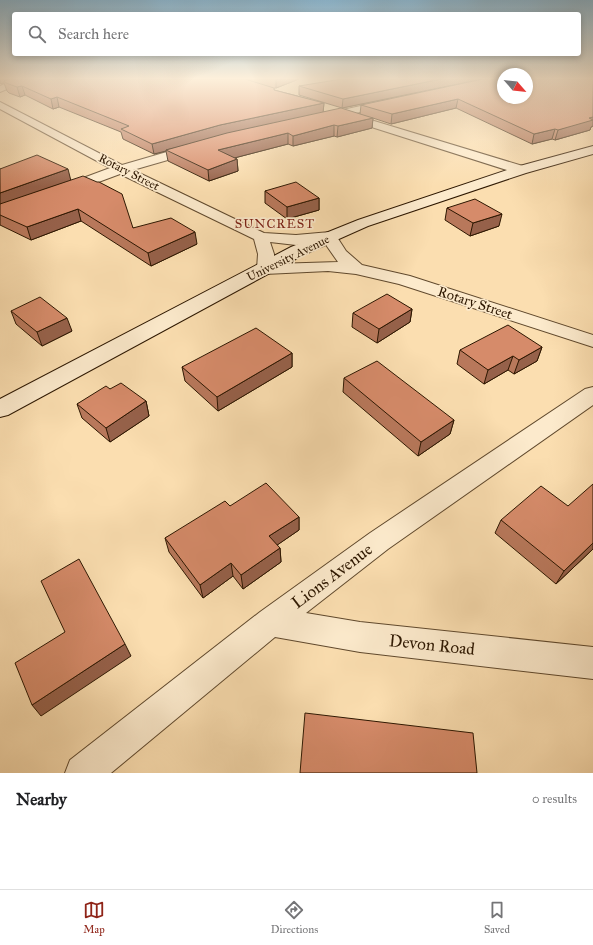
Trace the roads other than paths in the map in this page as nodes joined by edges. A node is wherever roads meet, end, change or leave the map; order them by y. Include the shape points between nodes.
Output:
1 (19, 115) edge
2 (334, 115) edge
3 (343, 115) edge
4 (309, 120) edge
5 (203, 145) edge
6 (593, 150) edge
7 (121, 169) junction
8 (521, 170) junction
9 (50, 195) edge
10 (261, 237) junction
11 (330, 237) junction
12 (265, 269) junction
13 (356, 269) junction
14 (593, 341) edge
15 (593, 394) edge
16 (0, 409) edge
17 (271, 622) junction
18 (593, 663) edge
19 (83, 773) edge

1 - 7 street, Rotary Street
2 - 4 street
3 - 8 street
5 - 7 street
6 - 8 street, University Avenue
7 - 9 street
7 - 10 street, Rotary Street
8 - 11 street, University Avenue via 363,222
10 - 11 street, Rotary Street via 296,240
10 - 12 street via 266,254
11 - 12 street, University Avenue
11 - 13 street, Rotary Street via 334,247
12 - 13 street, Rotary Street via 320,266
12 - 16 street, University Avenue
13 - 14 street, Rotary Street via 404,280
15 - 17 street, Lions Avenue via 379,541
17 - 18 street, Devon Road via 360,637
17 - 19 street, Lions Avenue

